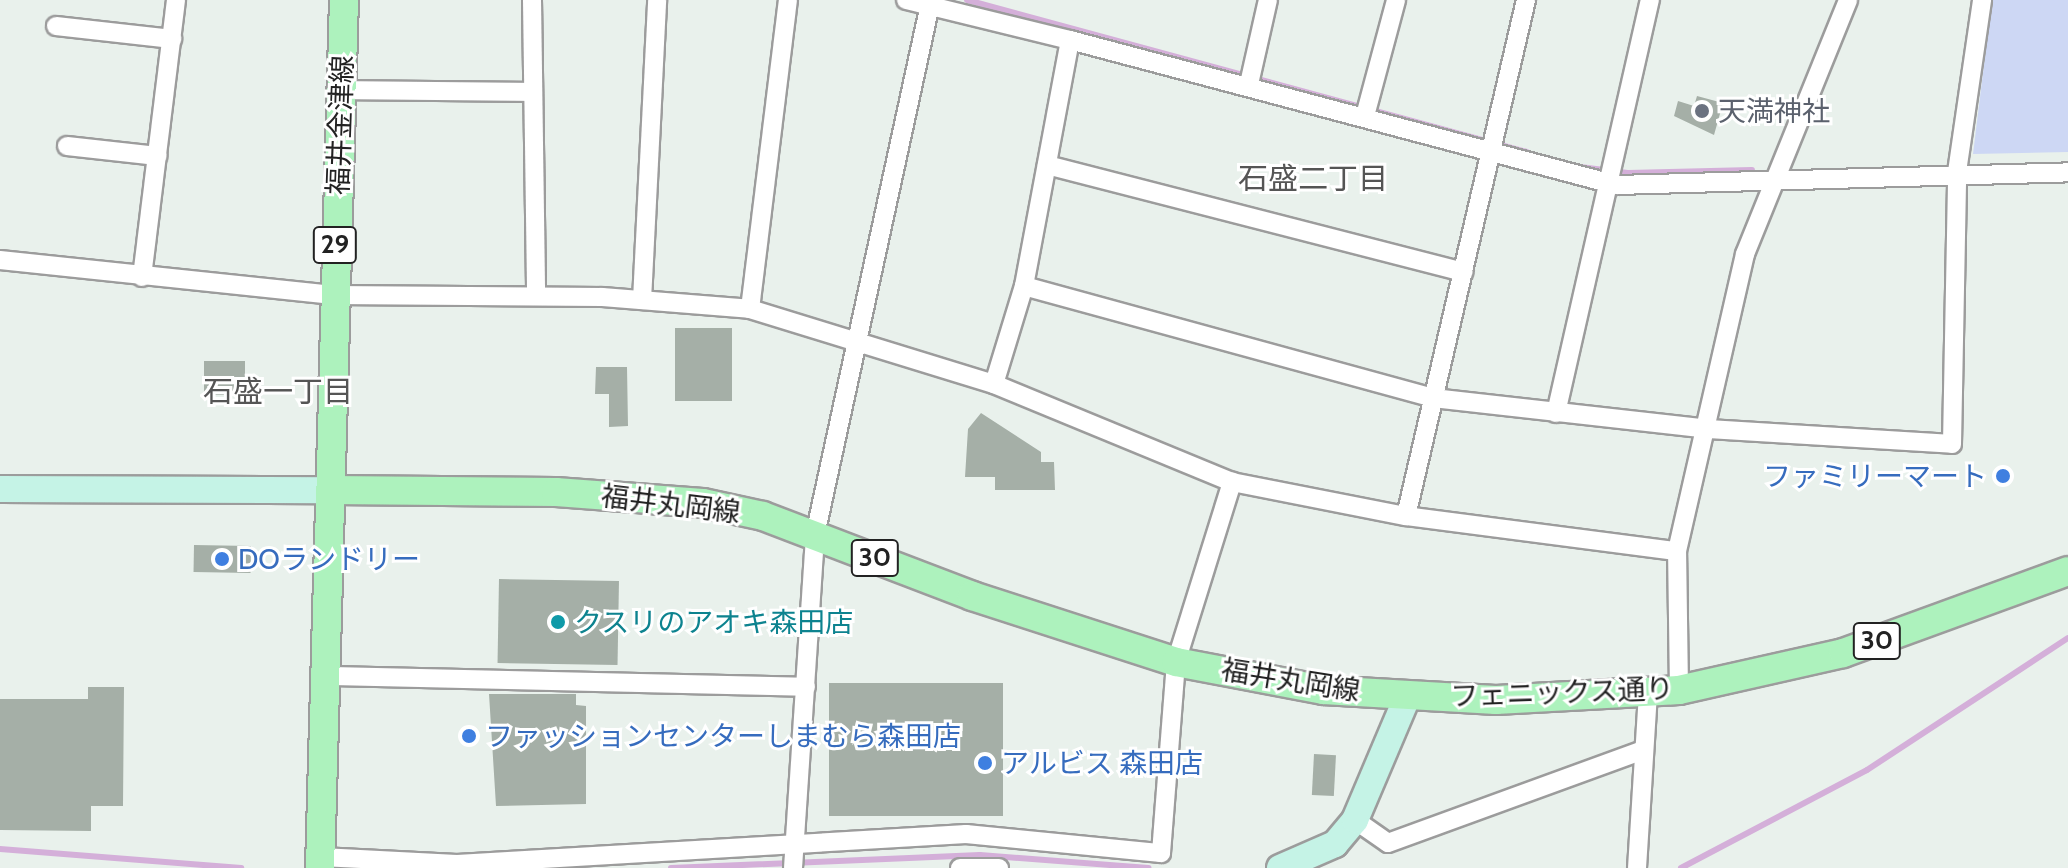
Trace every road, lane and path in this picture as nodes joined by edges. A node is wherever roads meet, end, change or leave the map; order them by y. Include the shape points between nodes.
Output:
1 (176, 0) edge
2 (344, 0) edge
3 (532, 0) edge
4 (657, 0) edge
5 (788, 0) edge
6 (906, 0) edge
7 (1268, 0) edge
8 (1396, 0) edge
9 (1526, 0) edge
10 (1650, 0) edge
11 (1848, 0) edge
12 (1982, 0) edge
13 (931, 2) edge
14 (56, 26) dead end
15 (172, 39) junction
16 (1070, 40) junction
17 (1249, 84) junction
18 (341, 90) junction
19 (530, 92) junction
20 (1365, 116) junction
21 (67, 146) dead end
22 (1492, 150) junction
23 (157, 156) junction
24 (1047, 165) junction
25 (1957, 172) junction
26 (2068, 172) edge
27 (1770, 178) junction
28 (1606, 182) junction
29 (0, 260) edge
30 (1463, 272) junction
31 (142, 277) junction
32 (1024, 286) junction
33 (333, 295) junction
34 (536, 296) junction
35 (642, 300) junction
36 (750, 309) junction
37 (861, 339) junction
38 (994, 384) junction
39 (1433, 398) junction
40 (1556, 413) junction
41 (1709, 429) junction
42 (1232, 482) junction
43 (0, 489) edge
44 (331, 490) junction
45 (1406, 516) junction
46 (815, 535) junction
47 (1677, 551) junction
48 (2068, 571) edge
49 (1176, 662) junction
50 (330, 676) junction
51 (806, 687) junction
52 (1679, 690) junction
53 (1648, 692) junction
54 (1408, 695) junction
55 (1643, 750) junction
56 (1355, 820) junction
57 (794, 855) edge
58 (320, 863) edge
59 (960, 868) edge
60 (999, 868) edge
61 (1280, 868) edge
62 (1637, 868) edge

1 - 15 street
2 - 18 main road, 福井金津線 / 29
3 - 19 street
4 - 35 street
5 - 36 street
6 - 13 street
7 - 17 street
8 - 20 street
9 - 22 street
10 - 28 street
11 - 27 street
12 - 25 street
13 - 16 street
13 - 37 street
14 - 15 street
15 - 23 street
16 - 17 street
16 - 24 street
17 - 20 street
18 - 19 street
18 - 33 main road, 福井金津線 / 29
19 - 34 street
20 - 22 street
21 - 23 street
22 - 28 street
22 - 30 street
23 - 31 street
24 - 30 street
24 - 32 street
25 - 26 street
25 - 27 street
25 - 41 street via 1952,444
27 - 28 street
27 - 41 street via 1745,254
28 - 40 street
29 - 31 street
30 - 39 street
31 - 33 street
32 - 38 street
32 - 39 street
33 - 34 street
33 - 44 main road, 福井金津線 / 29
34 - 35 street
35 - 36 street
36 - 37 street
37 - 38 street
37 - 46 street
38 - 42 street
39 - 40 street
39 - 45 street
40 - 41 street
41 - 47 street
42 - 45 street
42 - 49 street
43 - 44 street
44 - 46 main road, 福井丸岡線 / 30 via 634,496 703,503
44 - 50 main road
45 - 47 street
46 - 49 main road, 福井丸岡線 / 30 via 972,596
46 - 51 street
47 - 52 street
48 - 52 main road, フェニックス通り / 30 via 1843,653
49 - 54 main road, 福井丸岡線 / 30 via 1323,690
49 - 57 street via 1161,853 966,834
50 - 51 street
50 - 58 main road
51 - 57 street
52 - 53 main road, フェニックス通り / 30
53 - 54 main road, フェニックス通り / 30 via 1496,700
53 - 55 street
54 - 56 street, フェニックス通り
55 - 56 street via 1388,843
55 - 62 street
56 - 61 street, フェニックス通り via 1335,844
57 - 58 street
59 - 60 street

